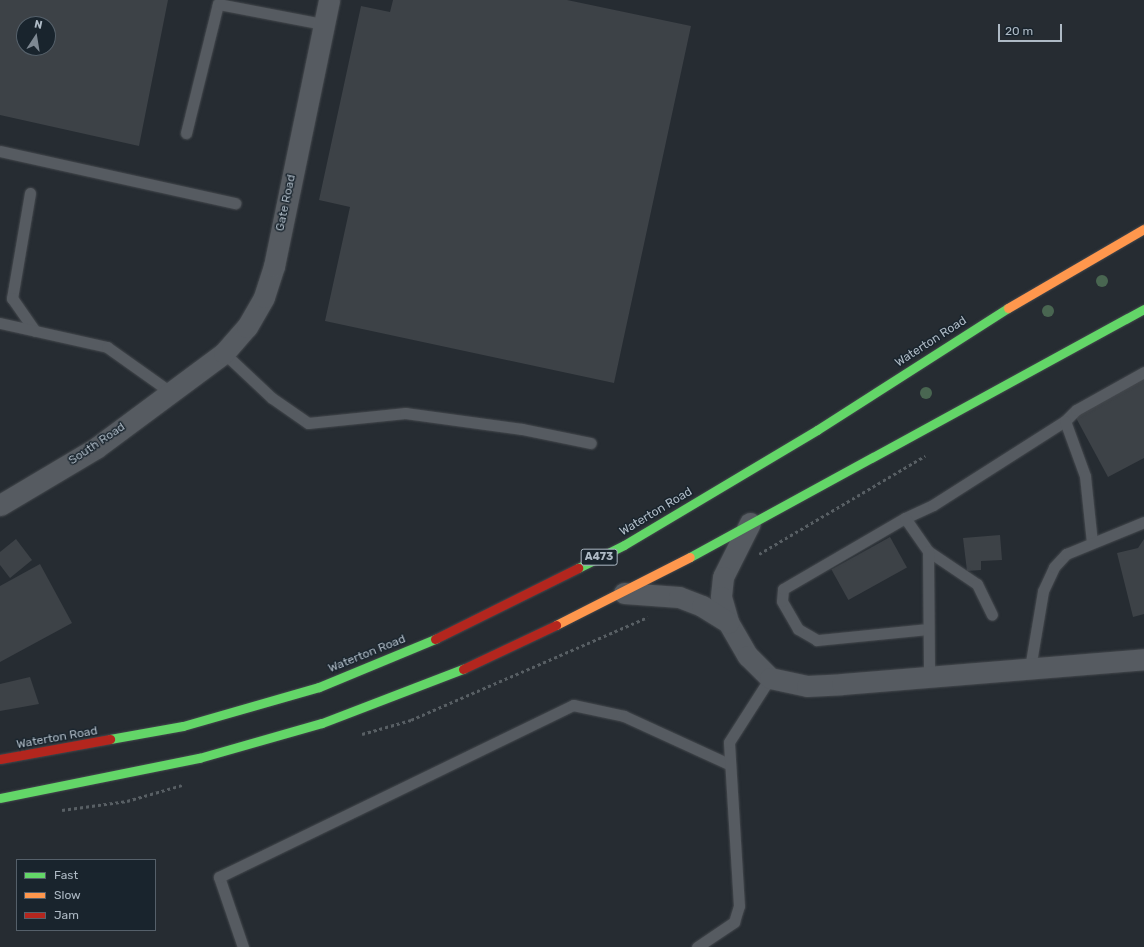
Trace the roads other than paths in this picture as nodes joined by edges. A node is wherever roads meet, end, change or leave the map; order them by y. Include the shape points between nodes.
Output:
1 (329, 0) edge
2 (323, 24) junction
3 (186, 133) dead end
4 (0, 151) edge
5 (30, 193) dead end
6 (235, 203) dead end
7 (1144, 229) edge
8 (1144, 309) edge
9 (0, 323) edge
10 (35, 331) junction
11 (224, 353) junction
12 (1144, 372) edge
13 (191, 379) joint
14 (170, 391) junction
15 (1065, 421) junction
16 (591, 443) dead end
17 (0, 505) edge
18 (905, 518) junction
19 (1144, 522) edge
20 (750, 523) junction
21 (1092, 543) junction
22 (928, 551) junction
23 (624, 593) junction
24 (992, 615) dead end
25 (728, 622) junction
26 (928, 629) junction
27 (1144, 660) edge
28 (1030, 668) junction
29 (929, 676) junction
30 (770, 678) junction
31 (0, 759) edge
32 (729, 764) junction
33 (0, 798) edge
34 (243, 947) edge
35 (697, 947) edge

1 - 2 street, Gate Road
2 - 3 lane via 218,4
2 - 11 street, Gate Road via 270,281 254,315
4 - 6 lane
5 - 10 lane via 12,298
7 - 31 main road, Waterton Road / A473 via 988,320 818,430 624,545 448,634 319,687 191,724
8 - 20 main road
9 - 10 lane
10 - 14 lane via 107,346
11 - 13 street, Gate Road
11 - 16 lane via 272,398 308,423 405,413 522,428
12 - 15 lane via 1076,410
13 - 14 street, South Road
14 - 17 street, South Road via 96,448
15 - 18 lane via 933,505
15 - 21 lane via 1085,476
18 - 22 lane
18 - 26 lane via 794,581 783,590 782,601 798,629 817,640
19 - 21 lane
20 - 23 main road
20 - 25 street via 723,577 721,597
21 - 28 lane via 1066,554 1054,567 1043,591
22 - 24 lane via 977,584
22 - 26 lane
23 - 25 street via 679,598
23 - 33 main road via 437,681 322,723 199,758
25 - 30 street via 748,656
26 - 29 lane
27 - 28 street
28 - 29 street
29 - 30 street via 807,686
30 - 32 lane via 729,742
32 - 34 lane via 624,716 573,705 219,876
32 - 35 lane via 739,906 734,922

